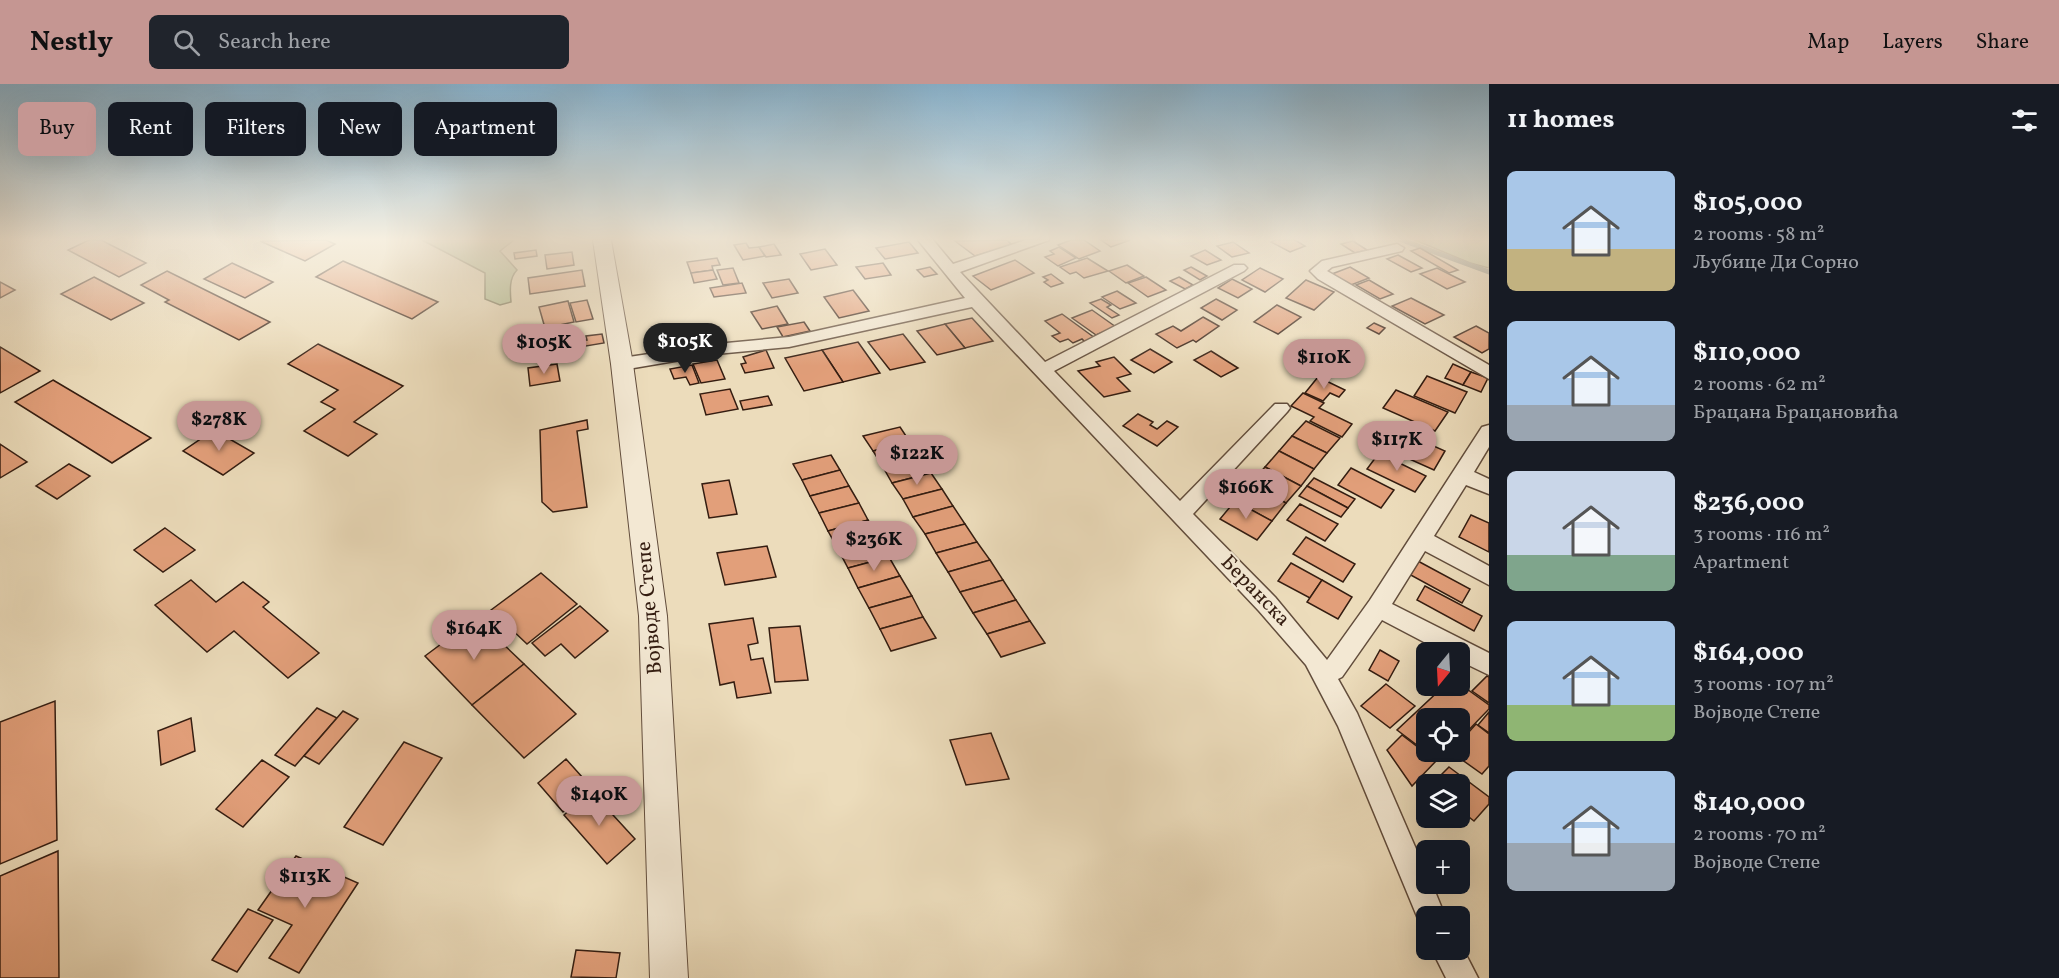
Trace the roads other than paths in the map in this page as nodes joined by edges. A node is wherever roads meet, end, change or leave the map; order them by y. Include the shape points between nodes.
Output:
1 (609, 282) edge
2 (960, 282) edge
3 (1213, 282) edge
4 (1334, 282) edge
5 (976, 302) junction
6 (622, 364) junction
7 (1043, 370) junction
8 (1489, 373) edge
9 (1281, 408) dead end
10 (1489, 432) edge
11 (1462, 475) junction
12 (1489, 487) edge
13 (1180, 514) junction
14 (1421, 539) junction
15 (1489, 576) edge
16 (1378, 607) junction
17 (1489, 665) edge
18 (1325, 673) junction
19 (1427, 906) edge
20 (1453, 960) edge
21 (669, 978) edge
22 (1463, 978) edge

1 - 6 street, Војводе Степе
2 - 5 street, Беранска
3 - 7 street
4 - 8 street
5 - 6 street via 789,342
5 - 7 street, Беранска
6 - 21 street, Војводе Степе via 653,616
7 - 13 street, Беранска
9 - 13 street
10 - 11 street
11 - 12 street
11 - 14 street
13 - 18 street, Беранска via 1296,634
14 - 15 street
14 - 16 street
16 - 17 street
16 - 18 street via 1334,670
18 - 19 street, Беранска
20 - 22 street

